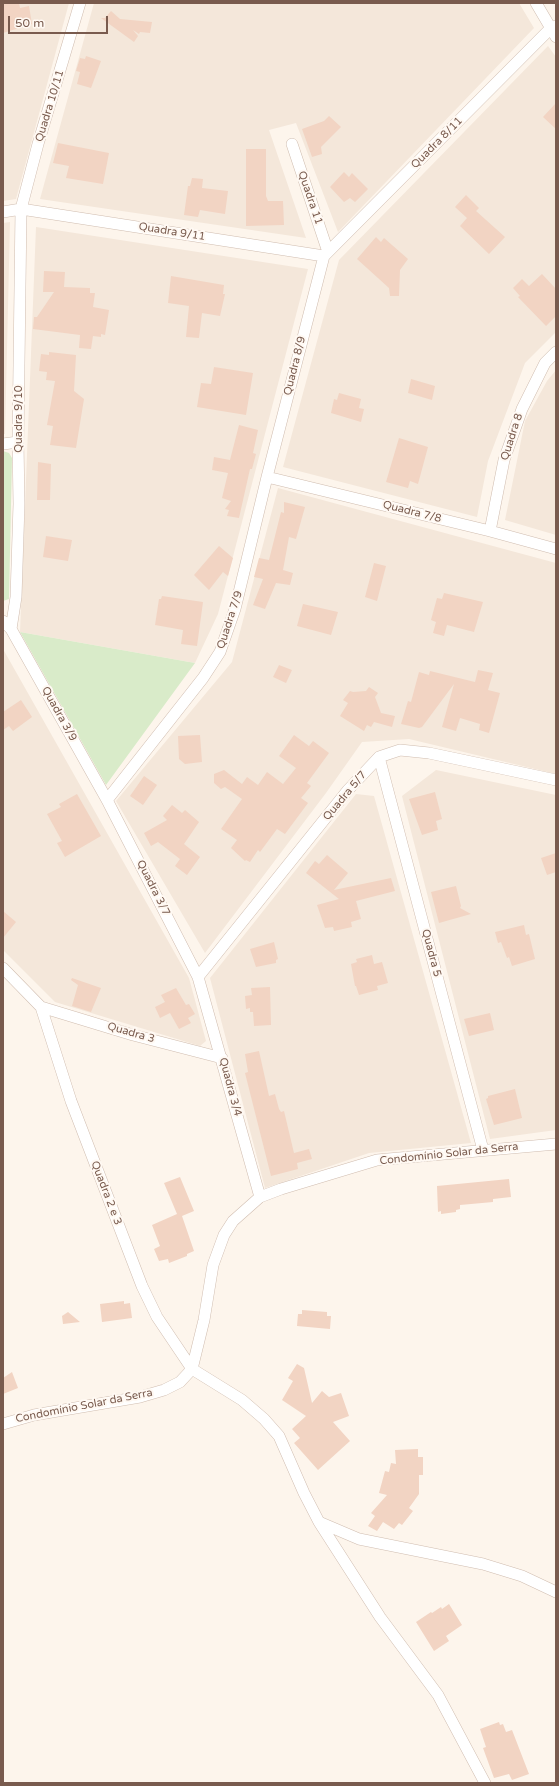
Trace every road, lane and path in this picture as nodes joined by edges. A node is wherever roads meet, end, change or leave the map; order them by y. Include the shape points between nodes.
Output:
1 (80, 3) edge
2 (536, 3) edge
3 (554, 31) edge
4 (292, 144) dead end
5 (21, 209) junction
6 (3, 212) edge
7 (326, 254) junction
8 (556, 352) edge
9 (18, 442) junction
10 (3, 444) edge
11 (267, 477) junction
12 (490, 531) junction
13 (556, 549) edge
14 (7, 625) edge
15 (379, 757) junction
16 (556, 780) edge
17 (107, 800) junction
18 (3, 968) edge
19 (198, 977) junction
20 (40, 1007) junction
21 (222, 1058) junction
22 (556, 1144) edge
23 (483, 1150) junction
24 (260, 1197) junction
25 (192, 1369) junction
26 (3, 1424) edge
27 (319, 1522) junction
28 (556, 1592) edge
29 (485, 1783) edge

1 - 5 street, Quadra 10/11
2 - 3 street
3 - 7 street, Quadra 8/11
4 - 7 street, Quadra 11
5 - 6 street, Quadra 9/11
5 - 7 street, Quadra 9/11
5 - 9 street, Quadra 9/10
7 - 11 street, Quadra 8/9
8 - 12 street, Quadra 8 via 545,363 522,409 504,460
9 - 10 street
9 - 14 street, Quadra 9/10 via 16,597
11 - 12 street, Quadra 7/8
11 - 17 street, Quadra 7/9 via 235,609 220,652 203,678
12 - 13 street, Quadra 7/8
14 - 17 street, Quadra 3/9
15 - 16 street, Quadra 5/7 via 400,750
15 - 19 street, Quadra 5/7 via 348,790
15 - 23 street, Quadra 5
17 - 19 street, Quadra 3/7
18 - 20 street
19 - 21 street, Quadra 3/4
20 - 21 street, Quadra 3
20 - 25 street, Quadra 2 e 3 via 71,1101 142,1286 157,1318
21 - 24 street, Quadra 3/4
22 - 23 street, Condomínio Solar da Serra
23 - 24 street, Condomínio Solar da Serra via 377,1160
24 - 25 street, Condomínio Solar da Serra via 233,1221 224,1235 213,1264 204,1320
25 - 26 street, Condomínio Solar da Serra via 180,1382 140,1397 34,1415
25 - 27 street via 242,1400 264,1418 279,1436
27 - 28 street via 359,1539 483,1564 522,1576
27 - 29 street via 380,1617 438,1695

